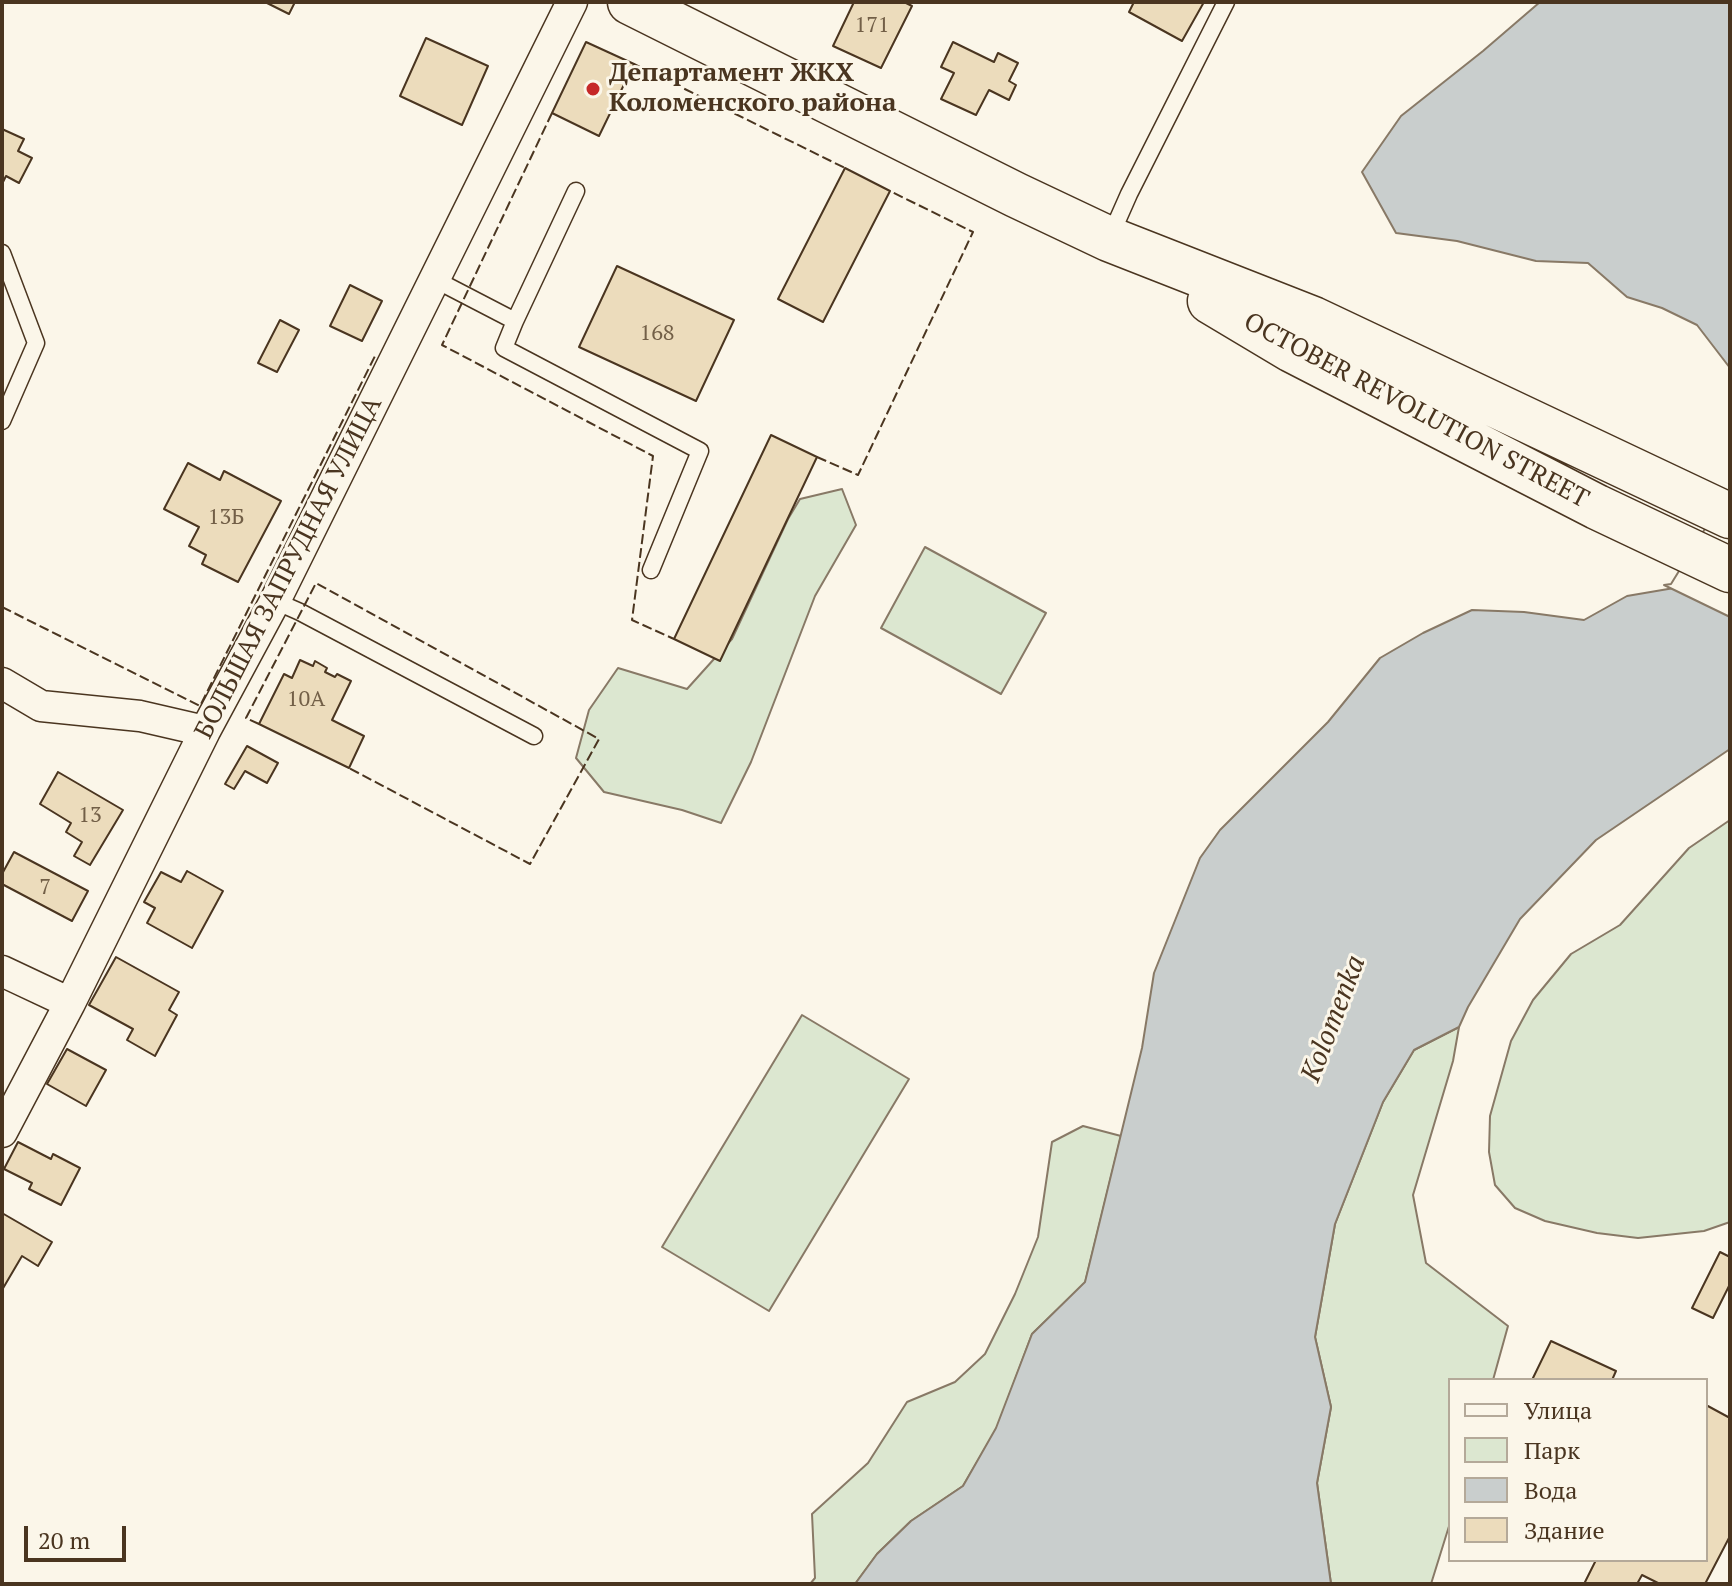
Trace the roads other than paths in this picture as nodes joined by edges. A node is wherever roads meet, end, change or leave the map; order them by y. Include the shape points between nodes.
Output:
1 (572, 2) edge
2 (630, 2) edge
3 (1226, 2) edge
4 (576, 191) dead end
5 (1109, 239) junction
6 (2, 253) edge
7 (436, 280) junction
8 (515, 321) junction
9 (2, 421) edge
10 (1730, 516) edge
11 (651, 570) dead end
12 (1730, 570) edge
13 (275, 601) junction
14 (2, 683) edge
15 (205, 731) junction
16 (534, 736) dead end
17 (2, 971) edge
18 (70, 1003) junction
19 (2, 1132) edge

1 - 7 street, БОЛЬШАЯ ЗАПРУДНАЯ УЛИЦА
2 - 5 main road, OCTOBER REVOLUTION STREET
3 - 5 lane
4 - 8 lane
5 - 10 main road, OCTOBER REVOLUTION STREET via 1313,319
5 - 12 main road, OCTOBER REVOLUTION STREET via 1292,350
6 - 9 lane via 36,343
7 - 8 lane
7 - 13 street, БОЛЬШАЯ ЗАПРУДНАЯ УЛИЦА
8 - 11 lane via 504,348 700,451
13 - 15 street, БОЛЬШАЯ ЗАПРУДНАЯ УЛИЦА
13 - 16 lane
14 - 15 street via 41,706 140,716
15 - 18 street, БОЛЬШАЯ ЗАПРУДНАЯ УЛИЦА
17 - 18 street
18 - 19 street, БОЛЬШАЯ ЗАПРУДНАЯ УЛИЦА

